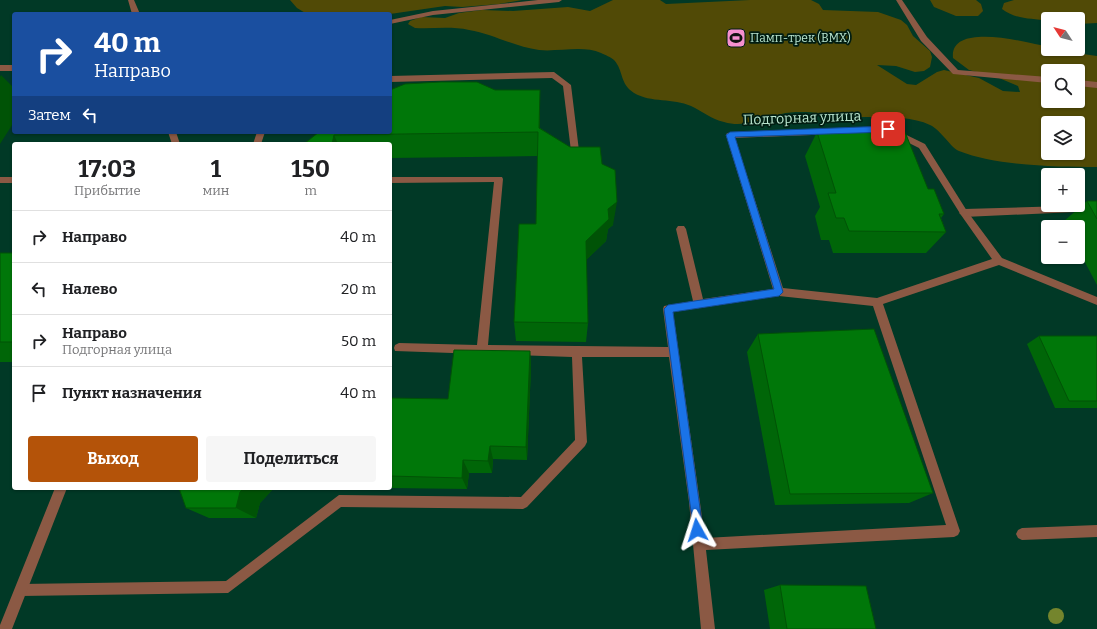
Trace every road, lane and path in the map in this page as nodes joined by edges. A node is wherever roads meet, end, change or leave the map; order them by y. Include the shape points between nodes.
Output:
1 (131, 0) edge
2 (559, 0) edge
3 (899, 0) edge
4 (135, 12) edge
5 (392, 22) edge
6 (0, 68) edge
7 (12, 68) edge
8 (392, 79) edge
9 (1041, 79) edge
10 (1085, 84) edge
11 (1097, 85) edge
12 (576, 161) edge
13 (0, 180) edge
14 (12, 180) edge
15 (392, 180) edge
16 (1097, 208) edge
17 (964, 213) junction
18 (681, 229) dead end
19 (999, 261) junction
20 (779, 292) junction
21 (1097, 301) edge
22 (877, 302) junction
23 (699, 304) junction
24 (399, 348) dead end
25 (482, 350) junction
26 (577, 352) junction
27 (674, 352) junction
28 (60, 490) edge
29 (1097, 531) edge
30 (1022, 534) dead end
31 (699, 544) junction
32 (21, 590) junction
33 (5, 629) edge
34 (708, 629) edge

1 - 4 street
2 - 5 street via 433,13
3 - 9 street via 924,39 956,72
6 - 7 street
8 - 12 street via 554,75 567,85
10 - 11 street
13 - 14 street
15 - 25 street via 499,179
16 - 17 street
17 - 19 street, Подгорная улица
17 - 20 street, Подгорная улица via 922,146 888,129 730,135
18 - 23 street
19 - 21 street
19 - 22 street
20 - 22 street
20 - 23 street
22 - 31 street via 954,531
23 - 27 street via 668,309
24 - 25 street
25 - 26 street
26 - 27 street
26 - 32 street via 581,442 523,503 339,501 228,587
27 - 31 street
28 - 32 street
29 - 30 street
31 - 34 street
32 - 33 street

